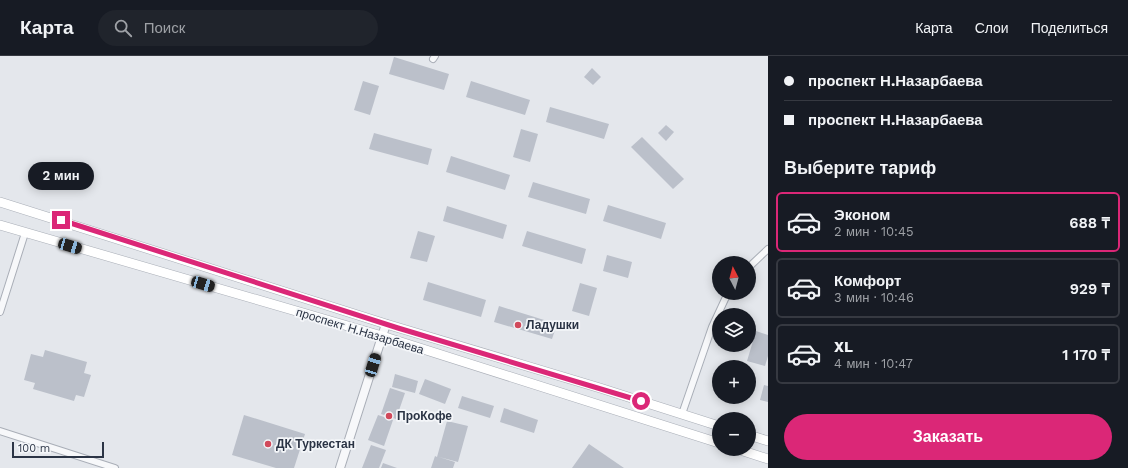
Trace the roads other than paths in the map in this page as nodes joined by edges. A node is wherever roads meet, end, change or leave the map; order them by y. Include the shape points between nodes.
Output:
1 (0, 202) edge
2 (0, 225) edge
3 (25, 233) junction
4 (768, 249) edge
5 (756, 261) edge
6 (726, 300) edge
7 (0, 312) edge
8 (386, 324) junction
9 (382, 336) junction
10 (682, 414) junction
11 (712, 424) edge
12 (0, 431) edge
13 (756, 438) edge
14 (712, 441) edge
15 (768, 441) edge
16 (756, 455) edge
17 (768, 459) edge
18 (115, 468) edge
19 (340, 468) edge

1 - 8 main road, проспект Н.Назарбаева
2 - 3 main road, проспект Н.Назарбаева
3 - 7 street
3 - 9 main road, проспект Н.Назарбаева
4 - 5 street
6 - 10 street via 712,327
8 - 9 street
8 - 10 main road, проспект Н.Назарбаева
9 - 14 main road, проспект Н.Назарбаева
9 - 19 street
10 - 11 main road, проспект Н.Назарбаева
12 - 18 street
13 - 15 main road
16 - 17 main road

